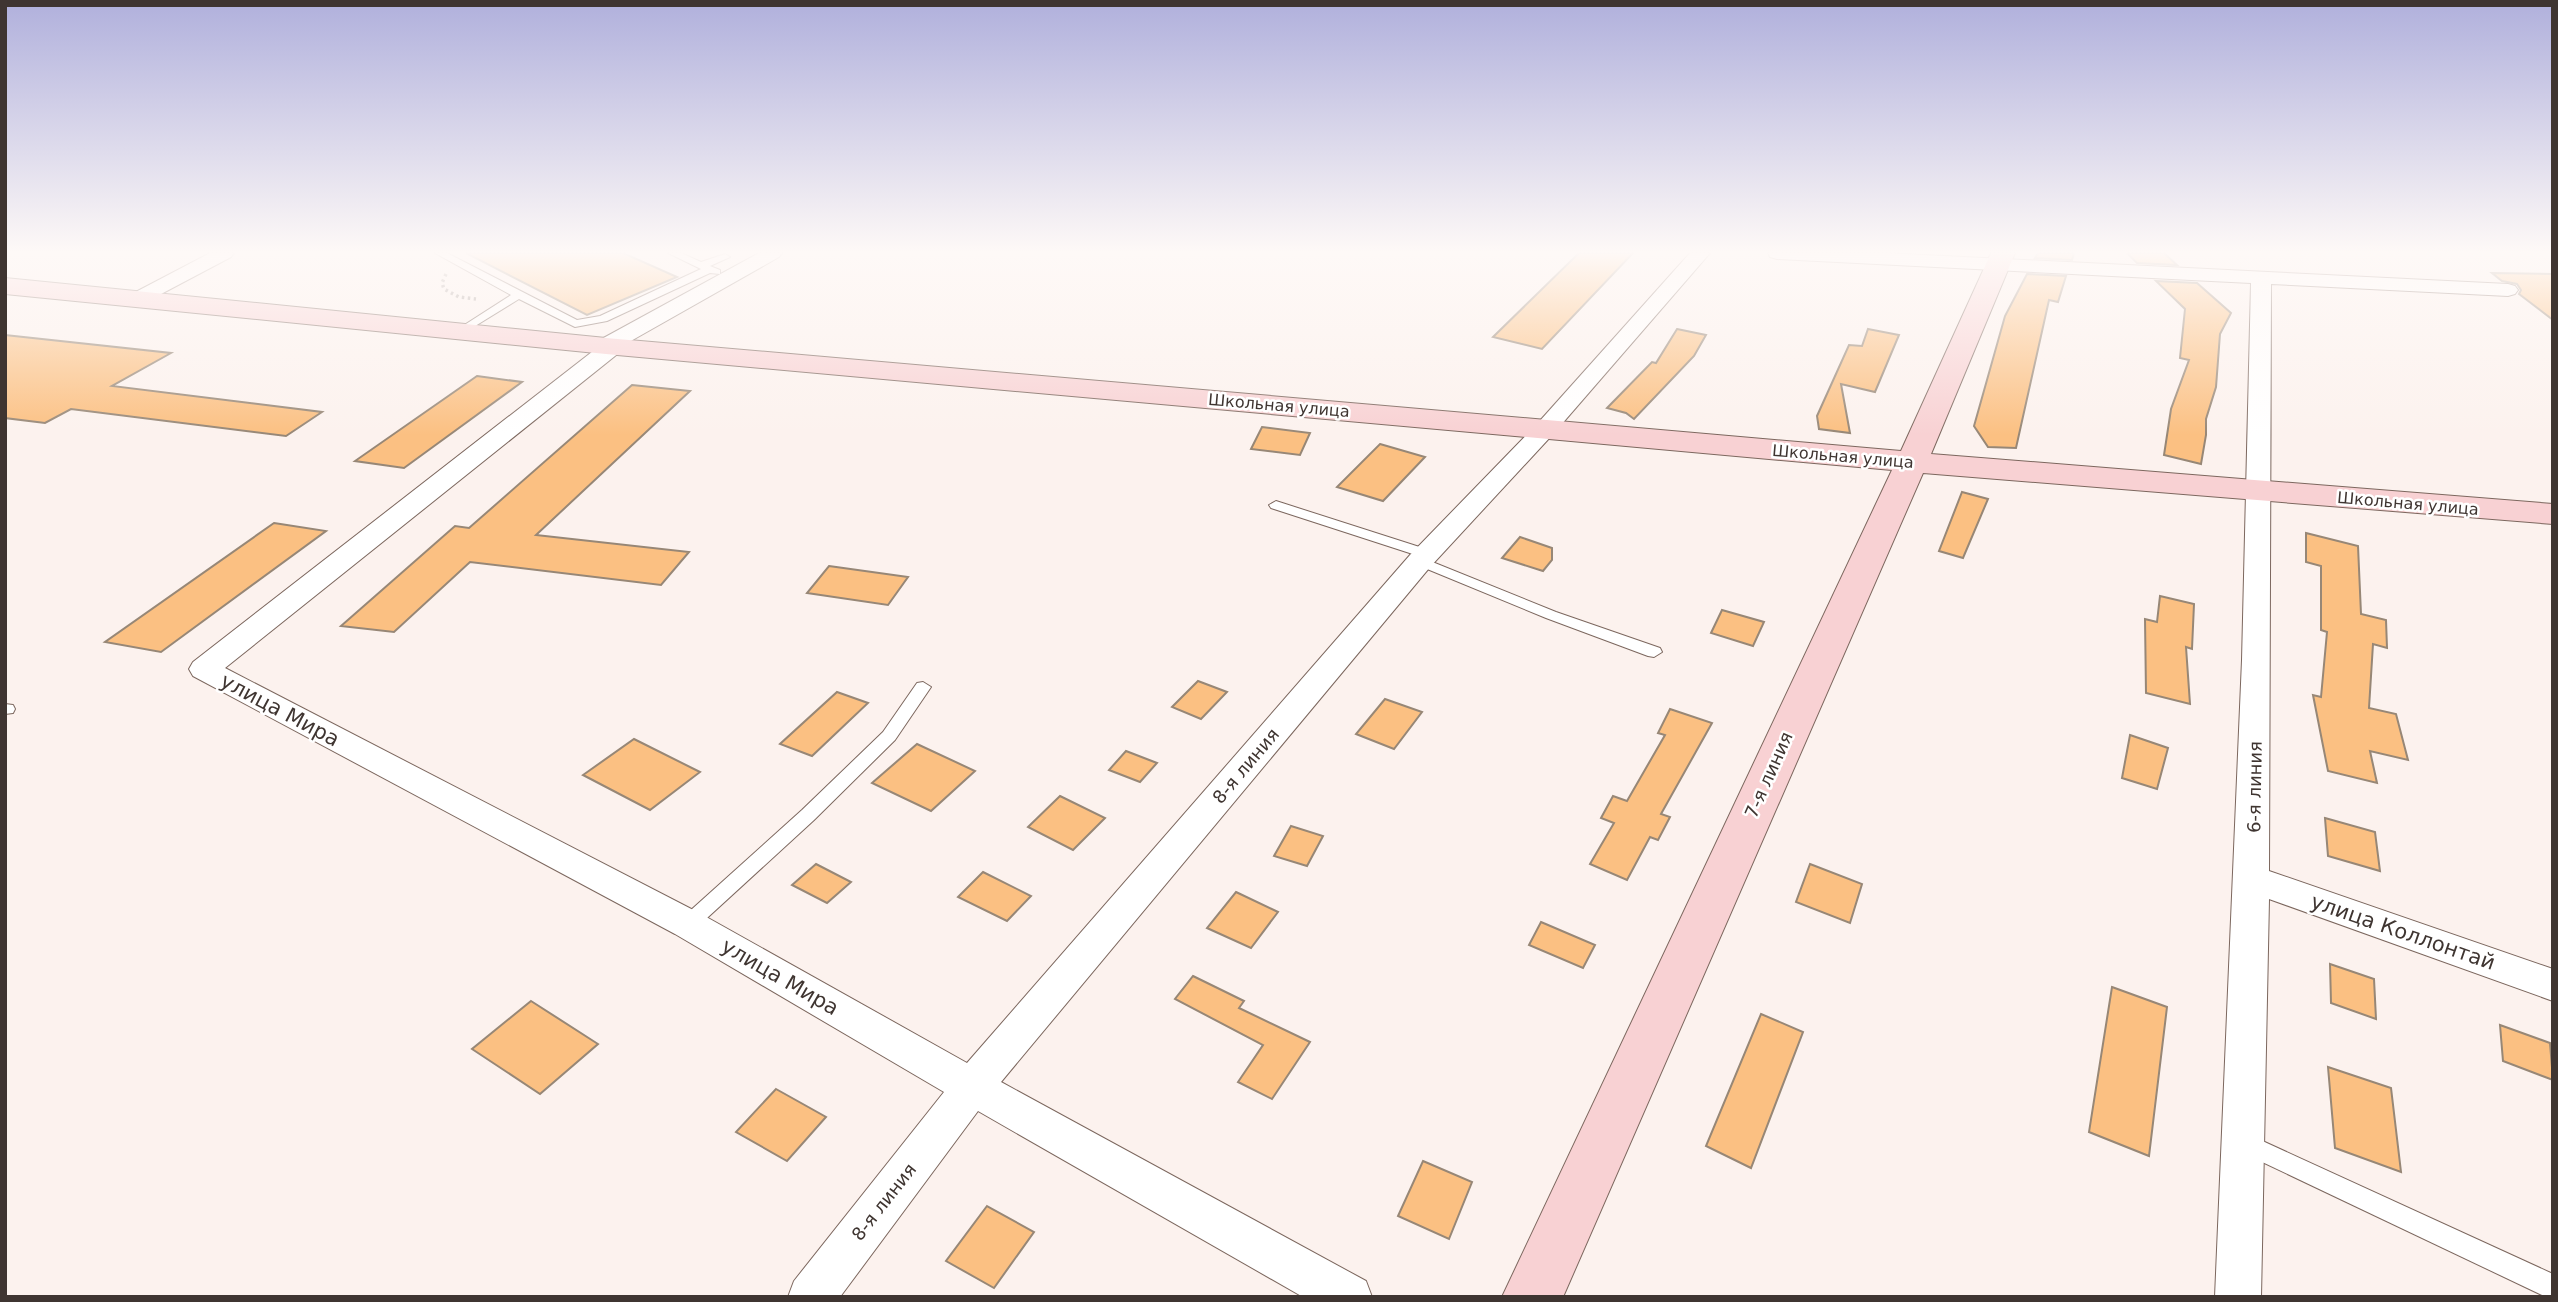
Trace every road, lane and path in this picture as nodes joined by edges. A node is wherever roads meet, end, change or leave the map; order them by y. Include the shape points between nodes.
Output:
1 (281, 314) edge
2 (488, 314) edge
3 (556, 314) edge
4 (612, 314) edge
5 (653, 314) edge
6 (1647, 314) edge
7 (1976, 314) edge
8 (2261, 314) edge
9 (459, 332) junction
10 (609, 346) junction
11 (1546, 428) junction
12 (1912, 462) junction
13 (2261, 491) junction
14 (1276, 505) dead end
15 (2553, 514) edge
16 (1424, 557) junction
17 (1654, 652) dead end
18 (923, 687) dead end
19 (2253, 879) junction
20 (688, 925) junction
21 (2553, 985) edge
22 (972, 1087) junction
23 (2243, 1142) junction
24 (2553, 1287) edge
25 (811, 1297) edge
26 (1349, 1297) edge
27 (1532, 1297) edge
28 (2238, 1297) edge

1 - 9 street, Школьная улица
2 - 9 lane
3 - 4 lane via 575,324
5 - 10 street
6 - 11 street, 8-я линия
7 - 12 street, 7-я линия
8 - 13 street, 6-я линия
9 - 10 street, Школьная улица
10 - 11 street, Школьная улица
10 - 20 street, улица Мира via 204,669
11 - 12 street, Школьная улица
11 - 16 street, 8-я линия
12 - 13 street, Школьная улица
12 - 27 street, 7-я линия
13 - 15 street, Школьная улица
13 - 19 street, 6-я линия
14 - 16 lane
16 - 17 lane via 1551,615
16 - 22 street, 8-я линия
18 - 20 lane via 889,736
19 - 21 street, улица Коллонтай
19 - 23 street, 6-я линия
20 - 22 street, улица Мира
22 - 25 street, 8-я линия
22 - 26 street, улица Мира
23 - 24 lane
23 - 28 street, 6-я линия

